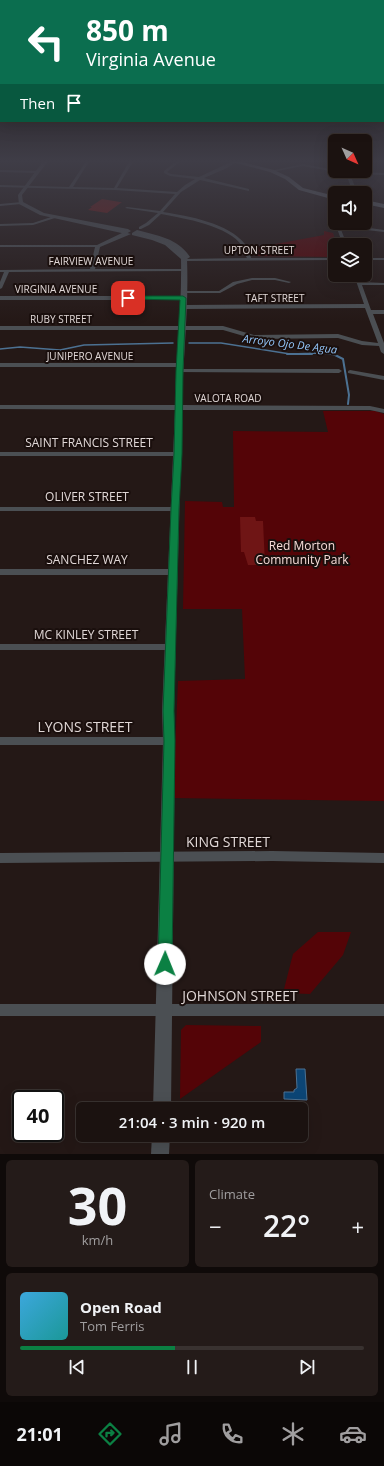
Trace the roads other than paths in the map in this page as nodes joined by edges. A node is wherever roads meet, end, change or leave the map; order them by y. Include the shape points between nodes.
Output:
1 (44, 214) edge
2 (158, 214) edge
3 (170, 214) edge
4 (54, 217) junction
5 (0, 225) edge
6 (372, 229) edge
7 (384, 231) edge
8 (132, 232) junction
9 (0, 246) edge
10 (98, 246) junction
11 (250, 258) junction
12 (328, 258) edge
13 (372, 258) edge
14 (184, 259) junction
15 (384, 259) edge
16 (0, 270) edge
17 (92, 270) junction
18 (183, 270) junction
19 (8, 271) junction
20 (288, 282) dead end
21 (359, 284) joint
22 (384, 284) edge
23 (0, 288) edge
24 (184, 293) junction
25 (0, 298) edge
26 (367, 306) junction
27 (183, 307) junction
28 (369, 312) junction
29 (384, 312) edge
30 (0, 328) edge
31 (182, 328) junction
32 (383, 345) edge
33 (384, 352) edge
34 (0, 365) edge
35 (180, 368) junction
36 (339, 371) dead end
37 (350, 372) dead end
38 (384, 378) edge
39 (0, 407) edge
40 (179, 408) junction
41 (384, 411) edge
42 (0, 454) edge
43 (178, 454) junction
44 (0, 509) edge
45 (175, 509) junction
46 (0, 572) edge
47 (174, 572) junction
48 (0, 647) edge
49 (171, 647) junction
50 (0, 740) edge
51 (169, 741) junction
52 (167, 857) junction
53 (0, 858) edge
54 (384, 858) edge
55 (0, 1010) edge
56 (164, 1010) junction
57 (384, 1010) edge
58 (162, 1102) edge
59 (161, 1142) edge
60 (160, 1154) edge

1 - 4 street
2 - 8 street via 149,224
3 - 11 street via 222,229 248,249
4 - 5 street via 33,224
4 - 8 street
6 - 7 street
8 - 10 street
8 - 14 street via 172,246
9 - 10 street
10 - 17 street
11 - 12 street, UPTON STREET
11 - 14 street, UPTON STREET
13 - 15 street
14 - 18 street
16 - 19 street, FAIRVIEW AVENUE
17 - 18 street, FAIRVIEW AVENUE
17 - 19 street, FAIRVIEW AVENUE
18 - 24 street
19 - 23 street
20 - 24 street, VIRGINIA AVENUE via 252,279 235,283 220,292
21 - 22 street
21 - 26 street
24 - 25 street, VIRGINIA AVENUE
24 - 27 street
26 - 27 street, TAFT STREET
26 - 28 street
27 - 31 street
28 - 29 street
28 - 32 street
30 - 31 street, RUBY STREET
31 - 32 street, RUBY STREET via 223,328 254,337 338,336 362,343
31 - 35 street
32 - 33 street
34 - 35 street, JUNIPERO AVENUE
35 - 36 street, JUNIPERO AVENUE
35 - 40 street
37 - 38 street
39 - 40 street, VALOTA ROAD
40 - 41 street, VALOTA ROAD via 370,408
40 - 43 street
42 - 43 street, SAINT FRANCIS STREET
43 - 45 street
44 - 45 street, OLIVER STREET
45 - 47 street
46 - 47 street, SANCHEZ WAY
47 - 49 street
48 - 49 street, MC KINLEY STREET
49 - 51 street
50 - 51 street, LYONS STREET
51 - 52 street
52 - 53 street, KING STREET
52 - 54 street, KING STREET
52 - 56 street
55 - 56 street, JOHNSON STREET
56 - 57 street, JOHNSON STREET
56 - 58 street
59 - 60 street

